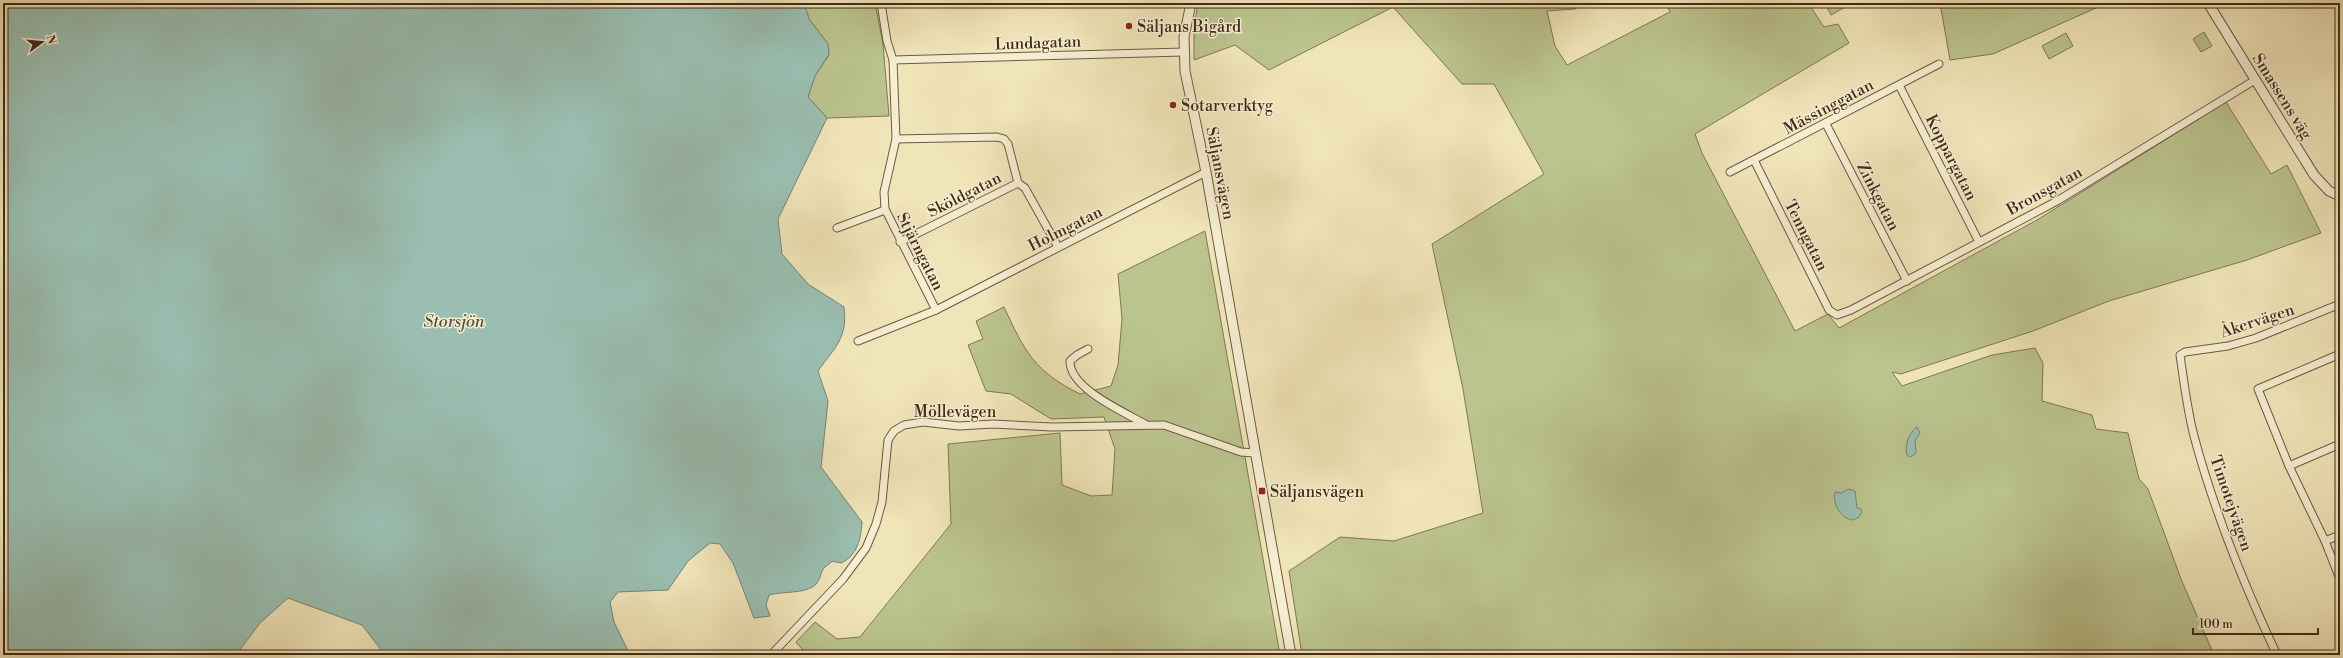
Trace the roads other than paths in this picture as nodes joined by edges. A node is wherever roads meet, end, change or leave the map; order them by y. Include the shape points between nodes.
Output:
1 (881, 3) edge
2 (1190, 3) edge
3 (2208, 3) edge
4 (1184, 52) junction
5 (893, 60) junction
6 (1939, 64) dead end
7 (2255, 80) junction
8 (1899, 85) junction
9 (1826, 124) junction
10 (896, 139) junction
11 (1754, 160) junction
12 (1206, 172) junction
13 (1730, 172) dead end
14 (1018, 183) junction
15 (2340, 196) edge
16 (885, 210) junction
17 (837, 228) dead end
18 (900, 242) junction
19 (1979, 242) junction
20 (1058, 248) junction
21 (1907, 281) junction
22 (2340, 304) edge
23 (936, 310) junction
24 (1841, 314) joint
25 (858, 341) dead end
26 (1088, 349) dead end
27 (2340, 354) edge
28 (2180, 355) joint
29 (1145, 424) junction
30 (2340, 444) edge
31 (1255, 453) junction
32 (2289, 466) junction
33 (2340, 535) edge
34 (2325, 541) junction
35 (2340, 579) edge
36 (771, 655) edge
37 (1291, 655) edge
38 (2277, 655) edge

1 - 5 street, Stjärngatan
2 - 4 street, Säljansvägen
3 - 7 street, Smassens väg
4 - 5 street, Lundagatan
4 - 12 street, Säljansvägen
5 - 10 street, Stjärngatan
6 - 8 street, Mässinggatan
7 - 15 street, Smassens väg via 2314,175 2329,191
7 - 19 street, Bronsgatan via 2056,201
8 - 9 street, Mässinggatan
8 - 19 street, Koppargatan
9 - 11 street, Mässinggatan
9 - 21 street, Zinkgatan
10 - 14 street via 1000,137 1008,144
10 - 16 street, Stjärngatan via 884,192
11 - 13 street, Mässinggatan
11 - 24 street, Tenngatan via 1829,310 1832,314
12 - 20 street, Holmgatan
12 - 31 street, Säljansvägen
14 - 18 street, Sköldgatan
14 - 20 street via 1025,188
16 - 17 street
16 - 18 street, Stjärngatan
18 - 23 street, Stjärngatan
19 - 21 street, Bronsgatan
20 - 23 street, Holmgatan
21 - 24 street, Bronsgatan
22 - 28 street, Åkervägen via 2256,338
23 - 25 street, Stjärngatan
26 - 29 street via 1070,361 1074,378 1098,396
27 - 32 street via 2258,389
28 - 38 street, Timotejvägen via 2194,435 2211,488 2230,542
29 - 31 street, Möllevägen via 1172,427 1241,452
29 - 36 street, Möllevägen via 1052,427 993,424 960,426 923,422 897,428 888,440 882,502 866,548 848,574
30 - 32 street
31 - 37 street, Säljansvägen
32 - 34 street
33 - 34 street
34 - 35 street

